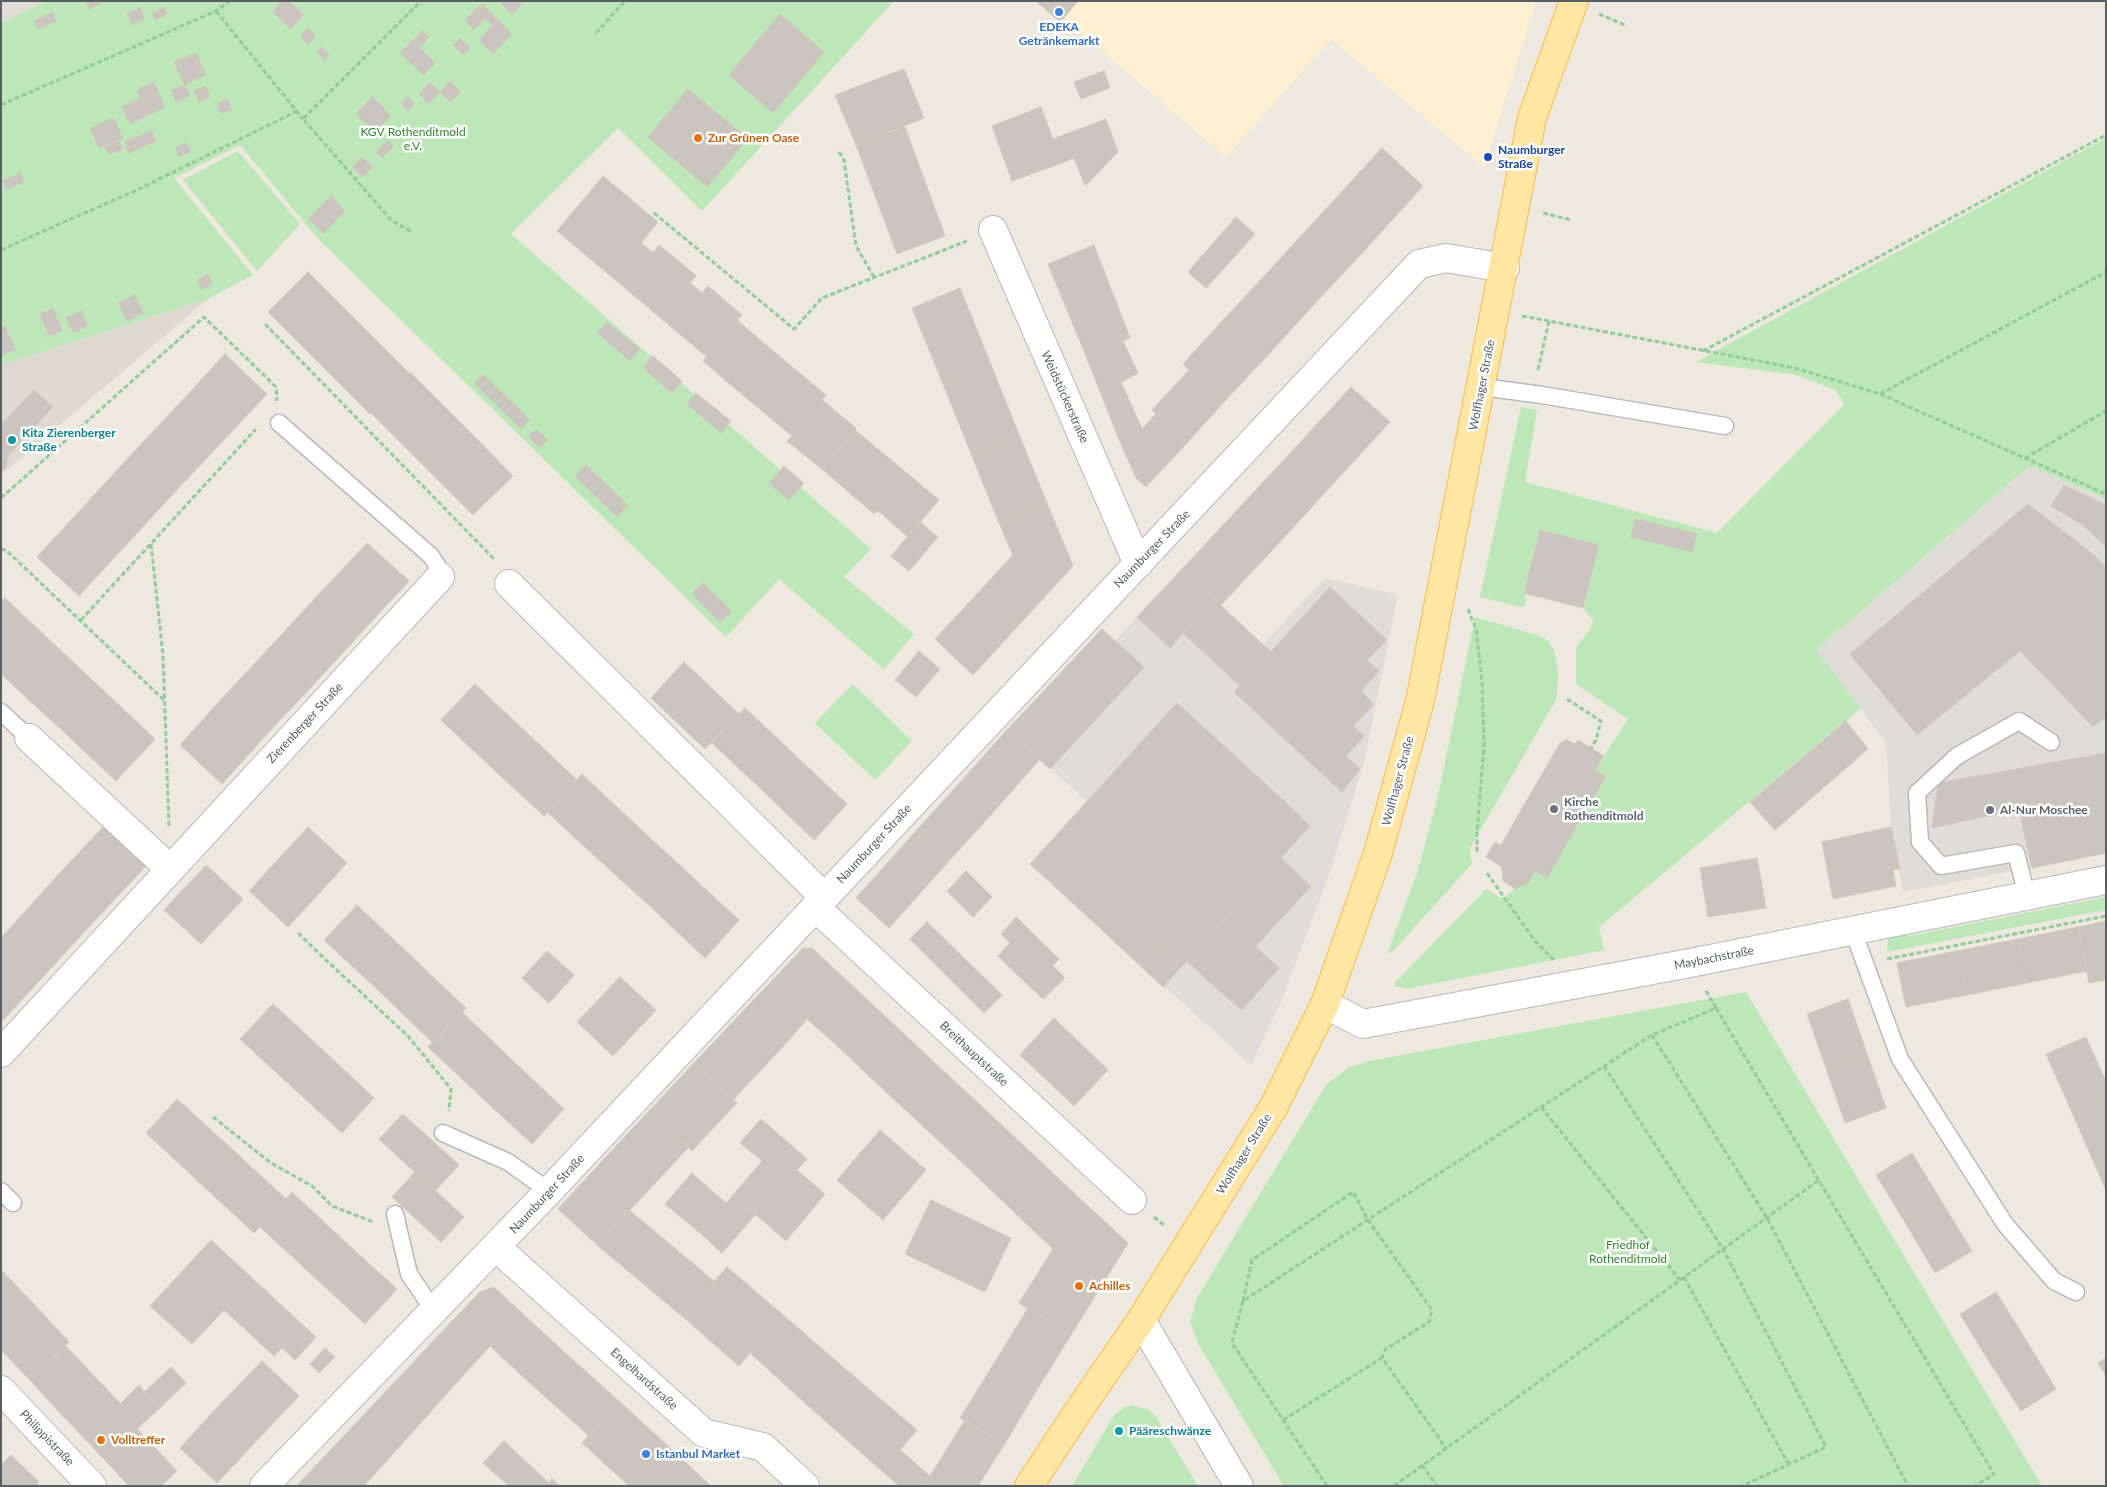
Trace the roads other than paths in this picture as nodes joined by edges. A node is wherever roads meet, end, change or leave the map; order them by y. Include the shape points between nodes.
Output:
1 (1574, 1) edge
2 (993, 230) road end
3 (1505, 268) junction
4 (1482, 387) junction
5 (279, 423) road end
6 (1725, 426) dead end
7 (1138, 564) junction
8 (440, 576) joint
9 (509, 584) road end
10 (1, 712) edge
11 (29, 738) joint
12 (2051, 742) dead end
13 (170, 869) junction
14 (2106, 880) edge
15 (2027, 896) junction
16 (820, 902) junction
17 (1853, 931) junction
18 (1326, 1004) junction
19 (1, 1053) edge
20 (445, 1133) road end
21 (1, 1191) edge
22 (549, 1191) junction
23 (1132, 1200) road end
24 (13, 1203) dead end
25 (395, 1214) dead end
26 (496, 1247) junction
27 (2076, 1292) dead end
28 (434, 1311) junction
29 (1141, 1320) junction
30 (1, 1390) edge
31 (92, 1486) edge
32 (264, 1486) edge
33 (805, 1486) edge
34 (1029, 1486) edge
35 (1239, 1486) edge

1 - 3 main road, Wolfhager Straße via 1532,118
2 - 7 street, Weidstückerstraße
3 - 4 main road, Wolfhager Straße
3 - 7 street, Naumburger Straße via 1446,258 1419,264
4 - 6 lane
4 - 18 main road, Wolfhager Straße via 1420,701 1378,853
5 - 8 lane via 431,556
7 - 16 street, Naumburger Straße
8 - 13 street, Zierenberger Straße
9 - 16 street
10 - 11 lane
11 - 13 street
12 - 15 lane via 2018,721 1957,756 1917,793 1920,842 1941,866 2016,853
13 - 19 street, Zierenberger Straße
14 - 15 street, Maybachstraße
15 - 17 street, Maybachstraße
16 - 22 street, Naumburger Straße
16 - 23 street, Breithauptstraße
17 - 18 street, Maybachstraße via 1362,1024
17 - 27 lane via 1900,1059 2005,1224 2054,1281
18 - 29 main road, Wolfhager Straße via 1273,1108
20 - 22 lane via 508,1162
21 - 24 lane
22 - 26 street, Naumburger Straße
25 - 28 lane via 409,1274
26 - 28 street, Naumburger Straße
26 - 33 street, Engelhardstraße via 704,1433 763,1447
28 - 32 street, Naumburger Straße
29 - 34 main road, Wolfhager Straße
29 - 35 street
30 - 31 street, Philippistraße

